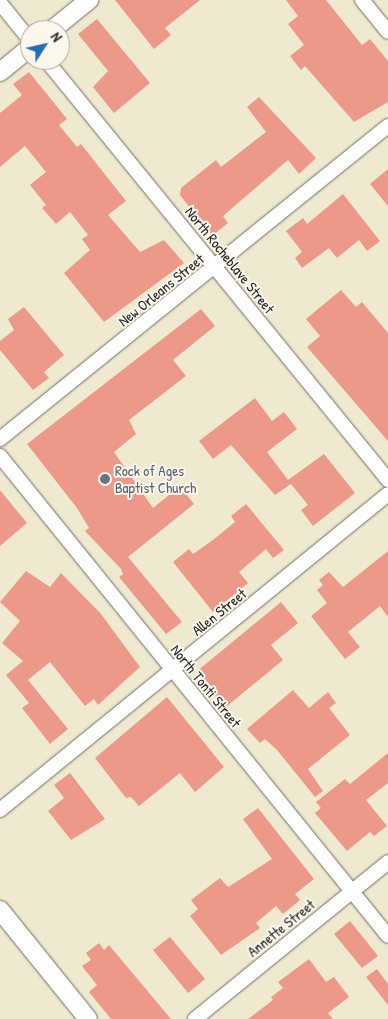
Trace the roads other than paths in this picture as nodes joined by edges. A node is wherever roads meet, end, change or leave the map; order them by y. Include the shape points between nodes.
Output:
1 (89, 0) edge
2 (362, 0) edge
3 (0, 3) edge
4 (64, 20) edge
5 (20, 28) edge
6 (388, 32) edge
7 (20, 56) edge
8 (54, 70) edge
9 (0, 72) edge
10 (388, 126) edge
11 (215, 267) junction
12 (0, 440) edge
13 (0, 456) edge
14 (388, 480) edge
15 (388, 494) edge
16 (173, 670) junction
17 (0, 810) edge
18 (388, 862) edge
19 (352, 891) junction
20 (0, 910) edge
21 (388, 936) edge
22 (88, 1019) edge
23 (195, 1019) edge

1 - 4 street
2 - 6 street
3 - 5 street
7 - 9 street
8 - 11 street, North Rocheblave Street
10 - 11 street, New Orleans Street
11 - 12 street, New Orleans Street
11 - 14 street, North Rocheblave Street
13 - 16 street, North Tonti Street
15 - 16 street, Allen Street
16 - 17 street, Allen Street
16 - 19 street, North Tonti Street
18 - 19 street, Annette Street
19 - 21 street, North Tonti Street
19 - 23 street, Annette Street
20 - 22 street

